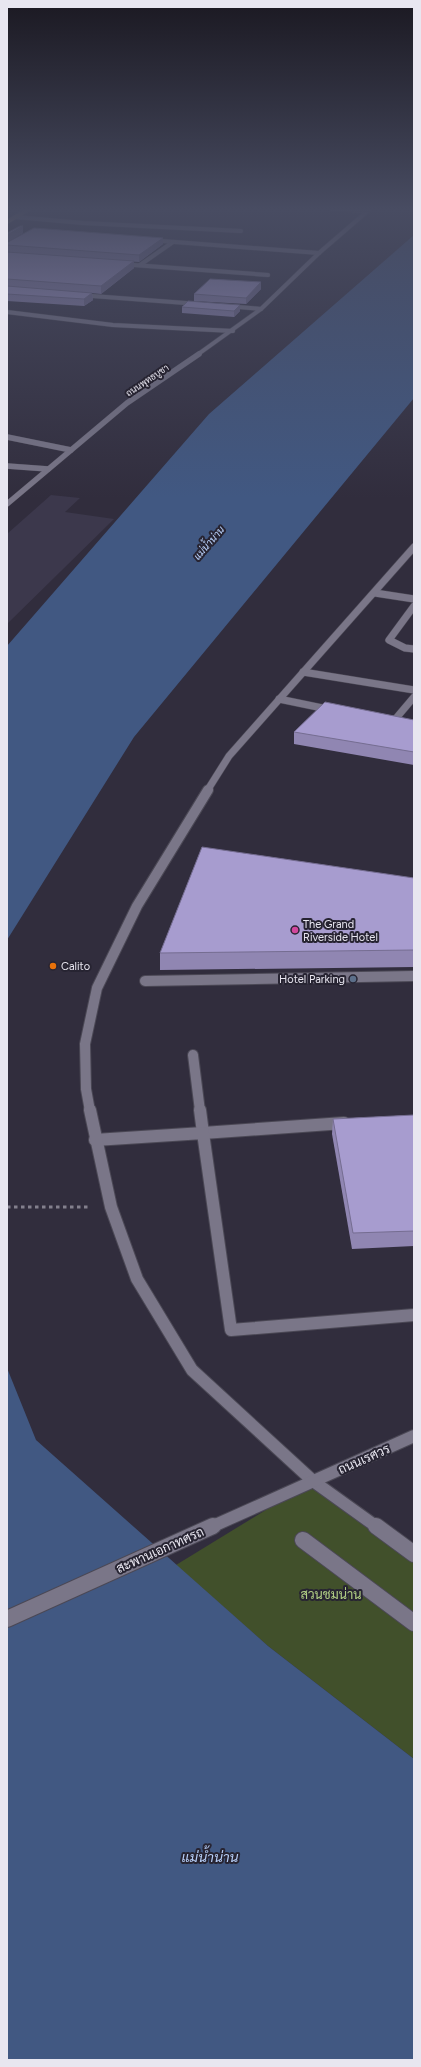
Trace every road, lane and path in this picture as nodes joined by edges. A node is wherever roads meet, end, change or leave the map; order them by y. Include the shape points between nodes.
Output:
1 (265, 305) edge
2 (221, 306) edge
3 (261, 309) junction
4 (7, 312) edge
5 (233, 331) junction
6 (7, 437) edge
7 (71, 450) junction
8 (7, 466) edge
9 (14, 466) junction
10 (48, 469) junction
11 (7, 472) edge
12 (7, 504) edge
13 (413, 550) edge
14 (375, 593) junction
15 (414, 599) edge
16 (414, 606) edge
17 (414, 650) edge
18 (304, 672) junction
19 (414, 690) edge
20 (414, 697) edge
21 (279, 699) junction
22 (339, 712) edge
23 (392, 723) edge
24 (414, 976) edge
25 (144, 981) dead end
26 (192, 1055) dead end
27 (352, 1123) edge
28 (203, 1133) junction
29 (95, 1140) junction
30 (7, 1207) edge
31 (110, 1207) junction
32 (414, 1315) edge
33 (414, 1436) edge
34 (313, 1481) junction
35 (303, 1540) dead end
36 (414, 1554) edge
37 (7, 1619) edge
38 (414, 1623) edge

1 - 3 street, ถนนพุทธบูชา
2 - 3 street
3 - 5 street, ถนนพุทธบูชา
4 - 5 street via 112,325
5 - 7 street, ถนนพุทธบูชา via 127,403
6 - 7 street
7 - 10 street, ถนนพุทธบูชา
8 - 9 street
9 - 10 street
9 - 11 street
10 - 12 street, ถนนพุทธบูชา
13 - 14 street
14 - 15 street
14 - 18 street
16 - 17 street via 389,640
18 - 19 street
18 - 21 street
20 - 23 street
21 - 22 street
21 - 29 street via 229,756 137,906 97,988 85,1044 86,1088
24 - 25 street
26 - 28 street
27 - 28 street
28 - 29 street
28 - 32 street via 231,1330
29 - 31 street
30 - 31 path
31 - 34 street via 137,1279 192,1370
33 - 34 street, ถนนเรศวร
34 - 36 street
34 - 37 street, สะพานเอกาทศรถ
35 - 38 street

